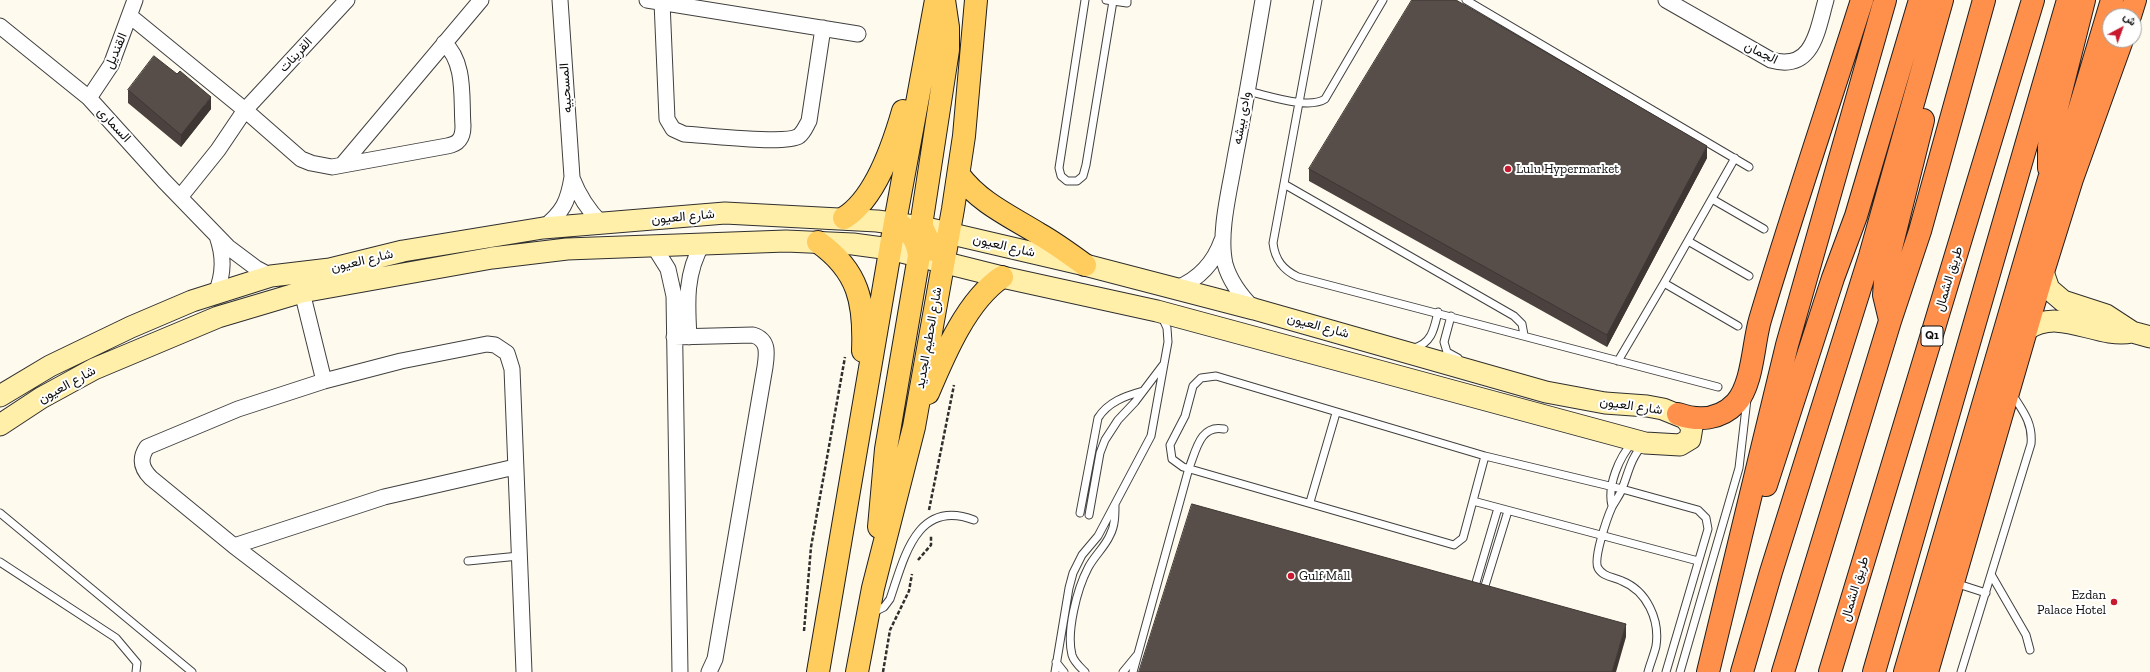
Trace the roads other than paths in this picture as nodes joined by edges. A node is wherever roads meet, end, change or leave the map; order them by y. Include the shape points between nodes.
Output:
1 (135, 0) edge
2 (347, 0) edge
3 (481, 0) edge
4 (560, 0) edge
5 (647, 0) edge
6 (936, 0) edge
7 (944, 0) edge
8 (976, 0) edge
9 (1085, 0) edge
10 (1127, 0) edge
11 (1264, 0) edge
12 (1318, 0) edge
13 (1383, 0) edge
14 (1466, 0) edge
15 (1666, 0) edge
16 (1826, 0) edge
17 (1862, 0) edge
18 (1885, 0) edge
19 (1920, 0) edge
20 (1942, 0) edge
21 (1952, 0) edge
22 (1984, 0) edge
23 (2033, 0) edge
24 (2068, 0) edge
25 (2084, 0) edge
26 (2112, 0) edge
27 (1110, 1) edge
28 (662, 2) junction
29 (130, 16) junction
30 (0, 26) edge
31 (823, 28) junction
32 (858, 34) dead end
33 (444, 43) junction
34 (2119, 48) edge
35 (924, 67) junction
36 (1247, 91) junction
37 (89, 98) junction
38 (1300, 102) junction
39 (246, 110) junction
40 (1735, 158) junction
41 (342, 165) junction
42 (1749, 167) dead end
43 (958, 175) junction
44 (572, 177) junction
45 (2049, 179) junction
46 (1284, 184) junction
47 (181, 196) junction
48 (1712, 199) junction
49 (1856, 216) junction
50 (844, 218) junction
51 (895, 222) junction
52 (601, 223) junction
53 (922, 227) junction
54 (543, 228) junction
55 (1764, 229) dead end
56 (949, 234) junction
57 (217, 235) junction
58 (1223, 237) junction
59 (1688, 241) junction
60 (818, 242) junction
61 (703, 243) junction
62 (653, 245) junction
63 (890, 249) junction
64 (919, 256) junction
65 (942, 263) junction
66 (1085, 265) junction
67 (2043, 272) junction
68 (270, 276) junction
69 (1749, 276) dead end
70 (1002, 277) junction
71 (1664, 283) junction
72 (1177, 288) junction
73 (302, 292) junction
74 (216, 293) junction
75 (680, 296) junction
76 (1254, 309) junction
77 (1157, 311) junction
78 (1438, 312) junction
79 (1451, 316) junction
80 (1890, 321) junction
81 (1738, 326) dead end
82 (2026, 330) junction
83 (1524, 335) junction
84 (2141, 335) edge
85 (674, 337) junction
86 (689, 337) junction
87 (1398, 348) junction
88 (1463, 359) dead end
89 (1618, 360) junction
90 (1165, 361) junction
91 (1835, 368) junction
92 (1748, 380) junction
93 (324, 381) junction
94 (1718, 387) dead end
95 (1143, 391) junction
96 (2009, 391) junction
97 (0, 396) edge
98 (866, 400) junction
99 (1336, 413) junction
100 (1678, 414) junction
101 (0, 425) edge
102 (914, 427) junction
103 (1224, 429) dead end
104 (1640, 441) junction
105 (1485, 456) junction
106 (515, 467) junction
107 (1189, 468) junction
108 (1612, 486) junction
109 (1622, 489) junction
110 (1473, 501) junction
111 (1310, 502) junction
112 (1115, 505) junction
113 (1612, 506) junction
114 (1498, 508) junction
115 (1508, 511) junction
116 (0, 513) edge
117 (1080, 513) dead end
118 (1089, 515) dead end
119 (974, 520) dead end
120 (1602, 536) junction
121 (234, 546) junction
122 (519, 556) junction
123 (468, 561) dead end
124 (0, 562) edge
125 (1698, 562) junction
126 (1992, 576) junction
127 (1953, 583) junction
128 (1475, 586) edge
129 (873, 588) junction
130 (1484, 589) edge
131 (1986, 593) junction
132 (868, 614) junction
133 (1718, 628) junction
134 (1140, 650) junction
135 (2030, 650) dead end
136 (1056, 662) junction
137 (136, 672) edge
138 (192, 672) edge
139 (399, 672) edge
140 (524, 672) edge
141 (680, 672) edge
142 (709, 672) edge
143 (818, 672) edge
144 (857, 672) edge
145 (1054, 672) edge
146 (1064, 672) edge
147 (1085, 672) edge
148 (1123, 672) edge
149 (1133, 672) edge
150 (1648, 672) edge
151 (1666, 672) edge
152 (1680, 672) edge
153 (1708, 672) edge
154 (1742, 672) edge
155 (1783, 672) edge
156 (1830, 672) edge
157 (1874, 672) edge
158 (1905, 672) edge
159 (1927, 672) edge
160 (1961, 672) edge

1 - 29 street, القنديل
2 - 39 street, القرينات
3 - 33 street
4 - 44 street, المسحبيه
5 - 28 street
6 - 35 main road
7 - 53 main road via 948,50
8 - 43 main road, شارع الحطيم الجديد
9 - 27 lane via 1059,168 1060,176 1067,181 1077,181 1086,165
10 - 27 lane via 1127,3
11 - 36 street, وادى بيشه
12 - 38 lane
13 - 38 lane via 1330,94 1320,103
14 - 40 lane
15 - 16 street, الجمان via 1771,60 1781,63 1792,62 1810,49
17 - 92 highway via 1760,320
18 - 133 highway via 1787,345
19 - 49 highway
20 - 91 highway via 1870,256
21 - 80 highway via 1886,268 1884,295
22 - 80 highway via 1920,231
23 - 156 highway, طريق الشمال / Q1
24 - 157 highway
25 - 45 highway via 2052,127
26 - 45 highway via 2078,114
28 - 31 street
28 - 31 street via 667,119 673,129 684,134 781,140 799,136 809,120
29 - 37 street, القنديل via 111,65
29 - 39 street
30 - 37 street, السمارى
31 - 32 street
33 - 41 street
33 - 41 street via 455,55 459,71 464,126 460,140 447,146
34 - 67 highway via 2072,179
35 - 50 main road via 908,94 885,162 864,201
35 - 51 main road
36 - 38 lane
36 - 58 street, وادى بيشه
37 - 47 street, السمارى via 164,181
38 - 46 lane
39 - 41 street via 301,159 321,166
39 - 47 street, القرينات
40 - 42 lane
40 - 48 lane
43 - 56 main road, شارع الحطيم الجديد
43 - 66 main road via 990,206 1042,235
44 - 52 street, المسحبيه via 578,194 588,210
44 - 54 street, المسحبيه via 569,197 559,215
45 - 158 highway
46 - 78 lane via 1273,244 1283,268 1298,277
46 - 83 lane via 1509,313 1522,324
47 - 57 street, السمارى
48 - 55 lane
48 - 59 lane
49 - 91 highway via 1855,258
49 - 133 highway via 1833,278
50 - 51 street, شارع العيون
50 - 52 street, شارع العيون via 725,213
51 - 53 street, شارع العيون
51 - 63 main road
51 - 64 main road via 905,227 912,235
52 - 54 street, شارع العيون
53 - 56 street, شارع العيون
53 - 65 main road
54 - 68 street, شارع العيون via 403,251 330,269
56 - 65 main road, شارع الحطيم الجديد
56 - 66 street, شارع العيون
57 - 68 street, السمارى via 242,258
57 - 74 street, السمارى via 223,266
58 - 72 street, وادى بيشه via 1206,269
58 - 76 street, وادى بيشه via 1223,250 1230,277 1240,294
59 - 69 lane
59 - 71 lane
60 - 61 street, شارع العيون
60 - 63 street, شارع العيون
60 - 98 main road via 848,270 858,289 863,322
61 - 62 street, شارع العيون
61 - 75 street
62 - 73 street, شارع العيون via 567,249 492,258
62 - 75 street via 668,269
63 - 64 street, شارع العيون
63 - 98 main road
64 - 65 street, شارع العيون
64 - 129 main road via 886,449
65 - 70 street, شارع العيون
65 - 102 main road, شارع الحطيم الجديد
66 - 72 street, شارع العيون
67 - 82 highway
67 - 84 street via 2049,289 2063,301 2113,318
68 - 74 street, شارع العيون
70 - 77 street, شارع العيون
70 - 102 main road via 984,291 970,309 934,378
71 - 81 lane
71 - 89 lane
72 - 76 street, شارع العيون
73 - 93 street
73 - 101 street, شارع العيون via 218,317 101,366 42,398
74 - 97 street, شارع العيون via 130,327 50,366
75 - 85 street
75 - 86 street
76 - 87 street, شارع العيون
77 - 90 lane via 1167,328
77 - 104 street, شارع العيون
78 - 79 lane
78 - 87 lane via 1432,336 1425,343 1415,348
79 - 83 lane
79 - 88 lane via 1444,339 1445,347 1451,355
80 - 155 highway
82 - 84 street via 2041,322 2057,320 2108,333
82 - 96 highway
83 - 89 lane
85 - 86 street
85 - 141 street
86 - 142 street via 753,335 765,344 767,353 715,659
87 - 100 street, شارع العيون via 1507,376 1566,396 1605,403 1647,406
89 - 94 lane
90 - 95 lane
90 - 112 lane via 1152,436
91 - 154 highway
92 - 100 highway via 1736,403 1715,416 1702,419
92 - 152 lane via 1740,468
93 - 106 street via 401,361 494,344 507,354 511,361
93 - 121 street via 231,411 155,442 147,446 142,454 141,464 144,472
95 - 117 lane via 1116,401 1098,418
95 - 118 lane via 1118,420 1100,453
96 - 126 lane via 2028,418 2032,436
96 - 127 highway
98 - 143 main road
99 - 105 lane
99 - 107 lane via 1227,379 1207,376 1201,378 1193,386 1185,416 1170,445 1172,459 1177,464
99 - 111 lane
100 - 104 street, شارع العيون via 1692,427 1690,439 1685,443 1674,446
102 - 129 main road, شارع الحطيم الجديد
103 - 107 lane via 1217,428 1205,432
104 - 108 lane via 1625,453
104 - 109 lane
105 - 108 lane
105 - 110 lane
106 - 121 street via 384,497
106 - 122 street
107 - 111 lane
107 - 134 lane
108 - 109 lane
108 - 113 lane
109 - 113 lane
109 - 125 lane via 1698,510 1706,518 1708,529
110 - 111 lane via 1463,538 1454,546
110 - 114 lane
112 - 136 lane via 1073,573
112 - 147 lane via 1110,535 1088,567 1076,601 1071,633 1072,655 1077,665
113 - 120 lane
114 - 115 lane
114 - 128 lane
115 - 120 lane
115 - 130 lane
116 - 138 lane
119 - 132 lane via 949,516 928,523 910,543 890,599 877,612
120 - 125 lane
120 - 150 lane via 1597,567 1605,575 1623,581 1636,590 1647,601 1654,615 1656,646
121 - 139 street
122 - 123 lane
122 - 140 street
124 - 137 lane via 116,638 137,663
125 - 151 lane
126 - 131 lane
126 - 135 lane via 2026,635
127 - 131 lane
127 - 159 highway
129 - 132 main road, شارع الحطيم الجديد
131 - 160 lane
132 - 144 main road, شارع الحطيم الجديد
133 - 153 highway
134 - 148 lane
134 - 149 lane
136 - 145 lane
136 - 146 lane

